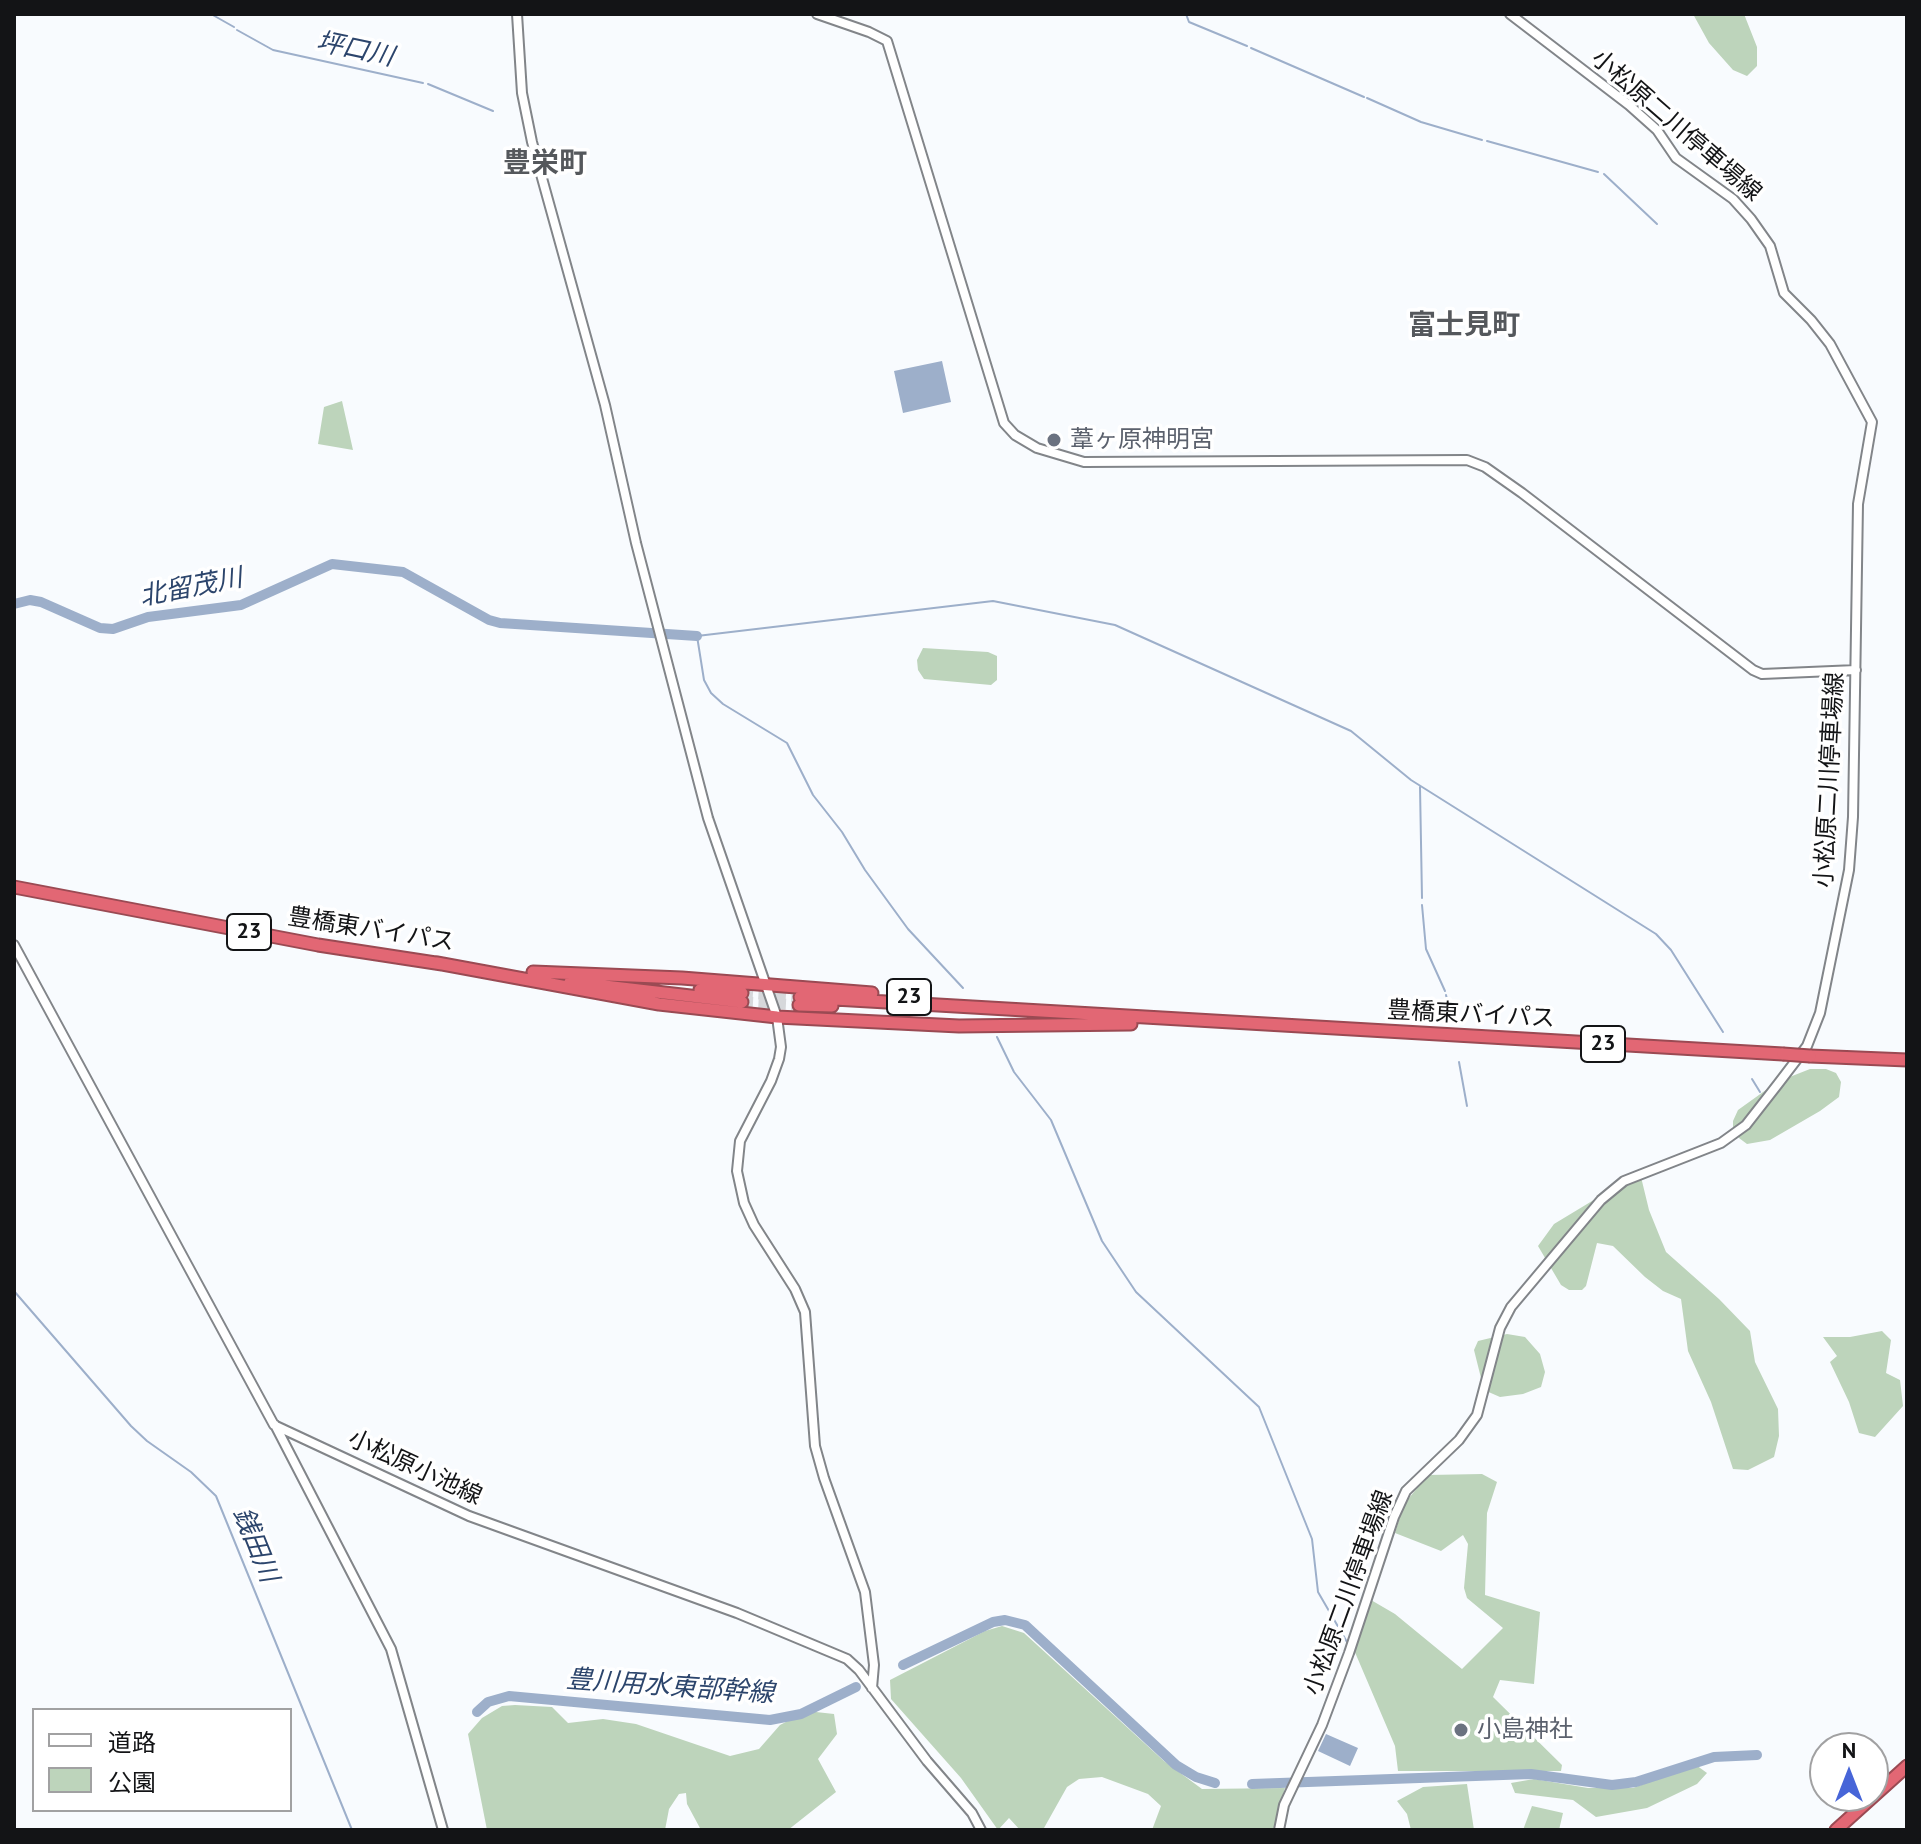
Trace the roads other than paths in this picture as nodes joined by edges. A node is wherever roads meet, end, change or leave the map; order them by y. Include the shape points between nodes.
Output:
1 (517, 14) edge
2 (817, 14) edge
3 (1510, 14) edge
4 (1856, 670) junction
5 (14, 887) edge
6 (14, 945) edge
7 (437, 963) junction
8 (485, 969) junction
9 (533, 972) junction
10 (765, 984) junction
11 (993, 1008) junction
12 (1081, 1014) junction
13 (777, 1017) junction
14 (1205, 1021) junction
15 (1907, 1060) edge
16 (274, 1425) junction
17 (872, 1688) junction
18 (1907, 1766) edge
19 (443, 1830) edge
20 (981, 1830) edge
21 (1279, 1830) edge
22 (1836, 1830) edge

1 - 10 street via 522,93 532,142 605,405 708,818
2 - 4 street via 887,41 1004,423 1015,435 1037,448 1084,462 1467,460 1522,493 1753,670
3 - 4 street, 小松原二川停車場線 via 1638,113 1676,158 1733,199 1770,246 1784,293 1830,344 1861,399 1872,422 1858,504
4 - 21 street, 小松原二川停車場線 via 1849,870 1820,1013 1807,1046 1734,1134 1624,1181 1601,1200 1511,1307 1500,1328 1477,1415 1406,1491 1394,1517 1328,1710 1284,1805
5 - 7 highway, 豊橋東バイパス / 23
6 - 16 street
7 - 8 highway, 豊橋東バイパス / 23
7 - 13 highway, 23 via 659,1004
8 - 9 highway, 豊橋東バイパス / 23
8 - 9 highway, 豊橋東バイパス / 23 via 608,987 742,998
9 - 10 highway, 23
10 - 11 highway, 23
10 - 13 street
11 - 12 highway, 豊橋東バイパス / 23
11 - 12 highway, 豊橋東バイパス / 23 via 799,1001
12 - 14 highway, 豊橋東バイパス / 23
13 - 14 highway, 23 via 1033,1027
13 - 17 street via 779,1059 740,1141 737,1171 754,1225 805,1312 815,1446 865,1592
14 - 15 highway, 豊橋東バイパス / 23, bridge
16 - 17 street, 小松原小池線 via 469,1516 832,1651 859,1670
16 - 19 street via 391,1649
17 - 20 street, 小松原小池線
18 - 22 highway

